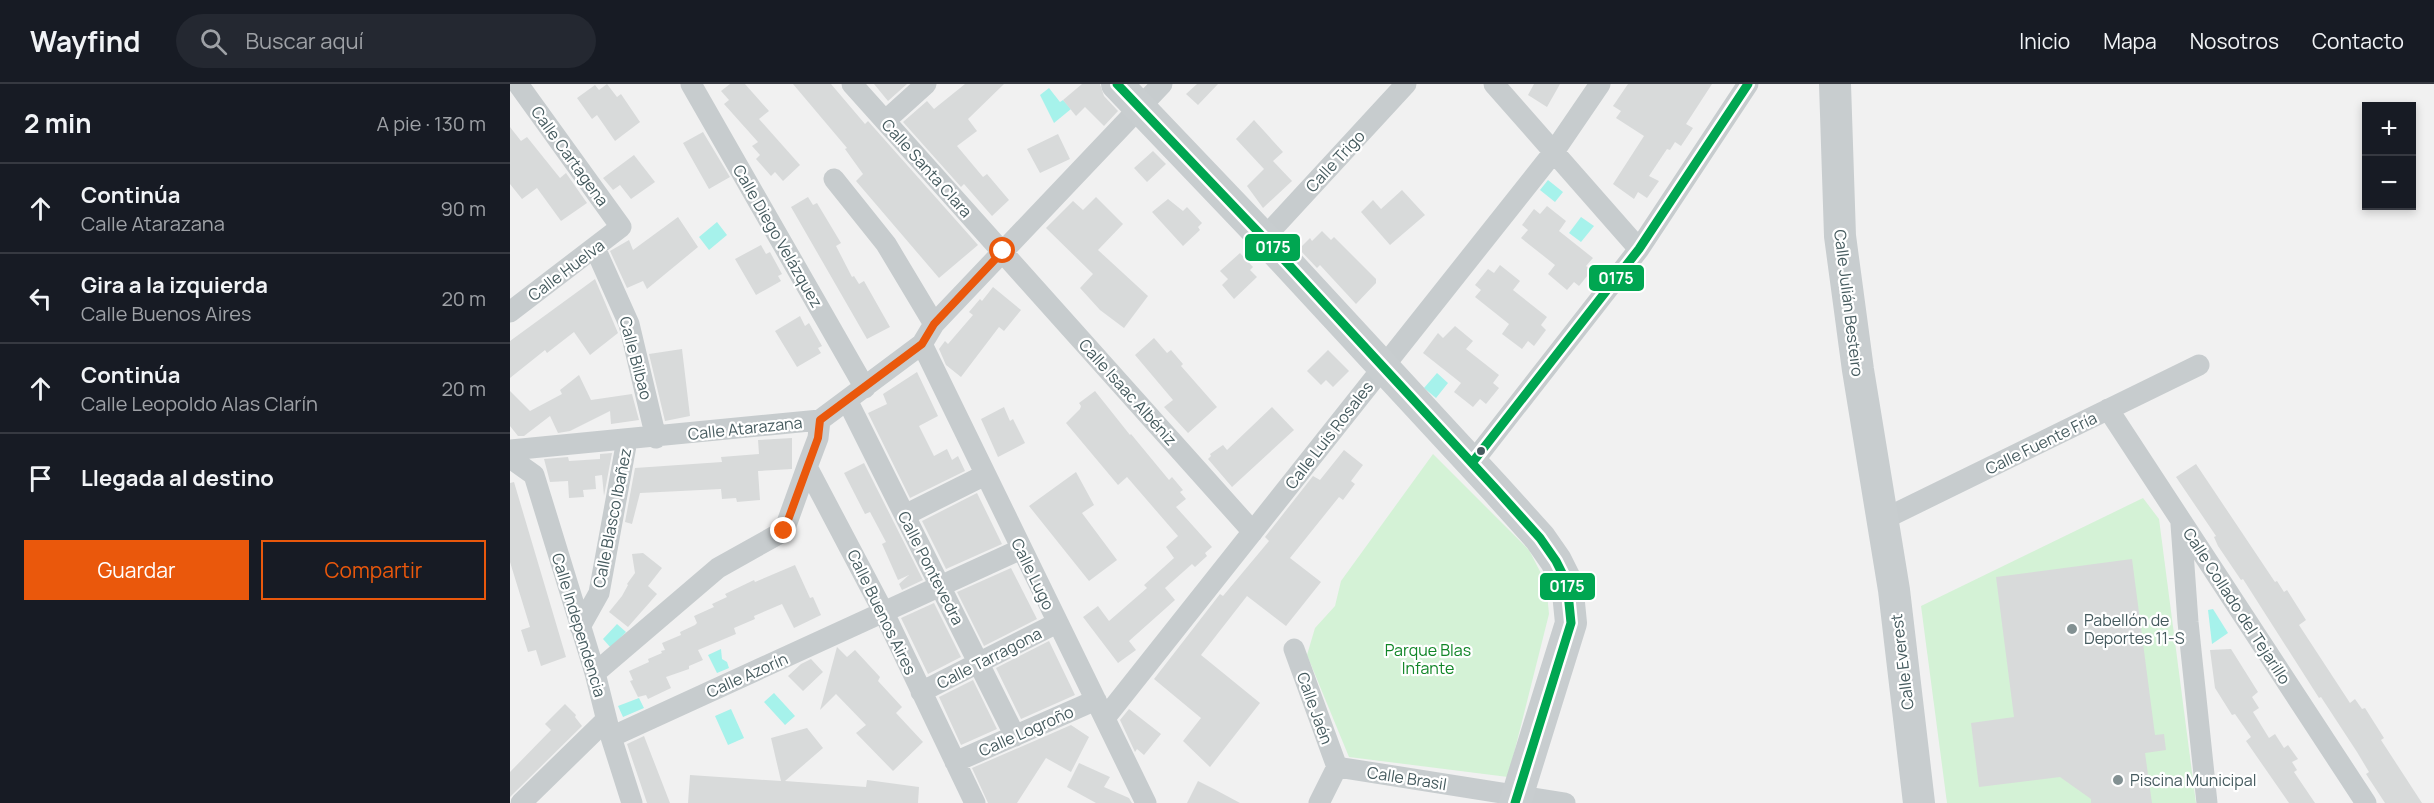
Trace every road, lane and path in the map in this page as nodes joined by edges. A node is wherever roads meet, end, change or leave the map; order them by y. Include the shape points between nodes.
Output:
1 (518, 84) edge
2 (691, 84) edge
3 (852, 84) edge
4 (926, 84) edge
5 (1117, 84) edge
6 (1162, 84) edge
7 (1406, 84) edge
8 (1494, 84) edge
9 (1600, 84) edge
10 (1748, 84) edge
11 (1835, 84) edge
12 (1138, 108) junction
13 (885, 121) junction
14 (1553, 153) junction
15 (834, 179) dead end
16 (621, 227) joint
17 (1264, 238) junction
18 (595, 248) junction
19 (1639, 249) junction
20 (1003, 251) junction
21 (510, 312) edge
22 (934, 324) junction
23 (922, 344) junction
24 (2199, 365) dead end
25 (1383, 368) junction
26 (866, 388) junction
27 (847, 400) junction
28 (2108, 409) junction
29 (820, 420) junction
30 (656, 438) junction
31 (627, 440) junction
32 (510, 450) edge
33 (510, 458) edge
34 (1472, 463) junction
35 (807, 466) junction
36 (985, 475) junction
37 (905, 515) junction
38 (1882, 520) junction
39 (2181, 521) junction
40 (1253, 532) junction
41 (1021, 549) junction
42 (941, 587) junction
43 (884, 613) junction
44 (1057, 623) junction
45 (580, 627) junction
46 (1294, 649) dead end
47 (979, 663) junction
48 (596, 673) junction
49 (921, 692) junction
50 (1101, 709) junction
51 (608, 728) junction
52 (1015, 736) junction
53 (955, 762) junction
54 (1337, 767) junction
55 (1516, 800) edge
56 (521, 803) edge
57 (632, 803) edge
58 (975, 803) edge
59 (1146, 803) edge
60 (1318, 803) edge
61 (1565, 803) edge
62 (1919, 803) edge
63 (2207, 803) edge
64 (2366, 803) edge

1 - 16 street, Calle Cartagena
2 - 26 street, Calle Diego Velázquez
3 - 13 street, Calle Santa Clara
4 - 13 street
5 - 12 street
6 - 12 street, Calle Atarazana
7 - 17 street, Calle Trigo
8 - 14 street
9 - 14 street, Calle Luis Rosales
10 - 19 street
11 - 38 street, Calle Julián Besteiro via 1840,236
12 - 17 street
12 - 20 street, Calle Atarazana
13 - 20 street, Calle Santa Clara
14 - 19 street
14 - 25 street, Calle Luis Rosales
15 - 22 street via 886,244
16 - 18 street, Calle Huelva
17 - 25 street
18 - 21 street, Calle Huelva
18 - 30 street, Calle Bilbao via 629,324
19 - 34 street
20 - 22 street, Calle Atarazana
20 - 40 street, Calle Isaac Albéniz
22 - 23 street, Calle Atarazana
23 - 26 street, Calle Atarazana
23 - 36 street, Calle Lugo
24 - 28 street, Calle Fuente Fría
25 - 34 street
25 - 40 street, Calle Luis Rosales
26 - 27 street, Calle Atarazana
27 - 29 street, Calle Atarazana
27 - 37 street, Calle Pontevedra
28 - 38 street, Calle Fuente Fría
28 - 39 street, Calle Collado del Tejarillo
29 - 30 street, Calle Atarazana
29 - 35 street
30 - 31 street, Calle Atarazana
31 - 32 street, Calle Atarazana
31 - 45 street, Calle Blasco Ibañez via 599,593
33 - 45 street, Calle Independencia via 534,475
34 - 55 street via 1540,538 1567,583 1570,623
35 - 43 street, Calle Buenos Aires
35 - 48 street via 784,531 718,568
36 - 37 street
36 - 41 street, Calle Lugo
37 - 42 street, Calle Pontevedra
38 - 62 street, Calle Everest
39 - 63 street
39 - 64 street, Calle Collado del Tejarillo
40 - 50 street, Calle Luis Rosales
41 - 42 street, Calle Azorín
41 - 44 street, Calle Lugo
42 - 43 street, Calle Azorín
42 - 47 street, Calle Pontevedra
43 - 49 street, Calle Buenos Aires
43 - 51 street, Calle Azorín
44 - 47 street, Calle Tarragona
44 - 50 street, Calle Lugo
45 - 48 street, Calle Independencia
46 - 54 street, Calle Jaén
47 - 49 street, Calle Tarragona
47 - 52 street, Calle Pontevedra
48 - 51 street, Calle Independencia
49 - 53 street, Calle Buenos Aires
50 - 52 street, Calle Logroño
50 - 59 street, Calle Lugo
51 - 56 street, Calle Azorín
51 - 57 street, Calle Independencia
52 - 53 street, Calle Logroño
53 - 58 street, Calle Buenos Aires
54 - 55 street, Calle Brasil
54 - 60 street
55 - 61 street, Calle Brasil

